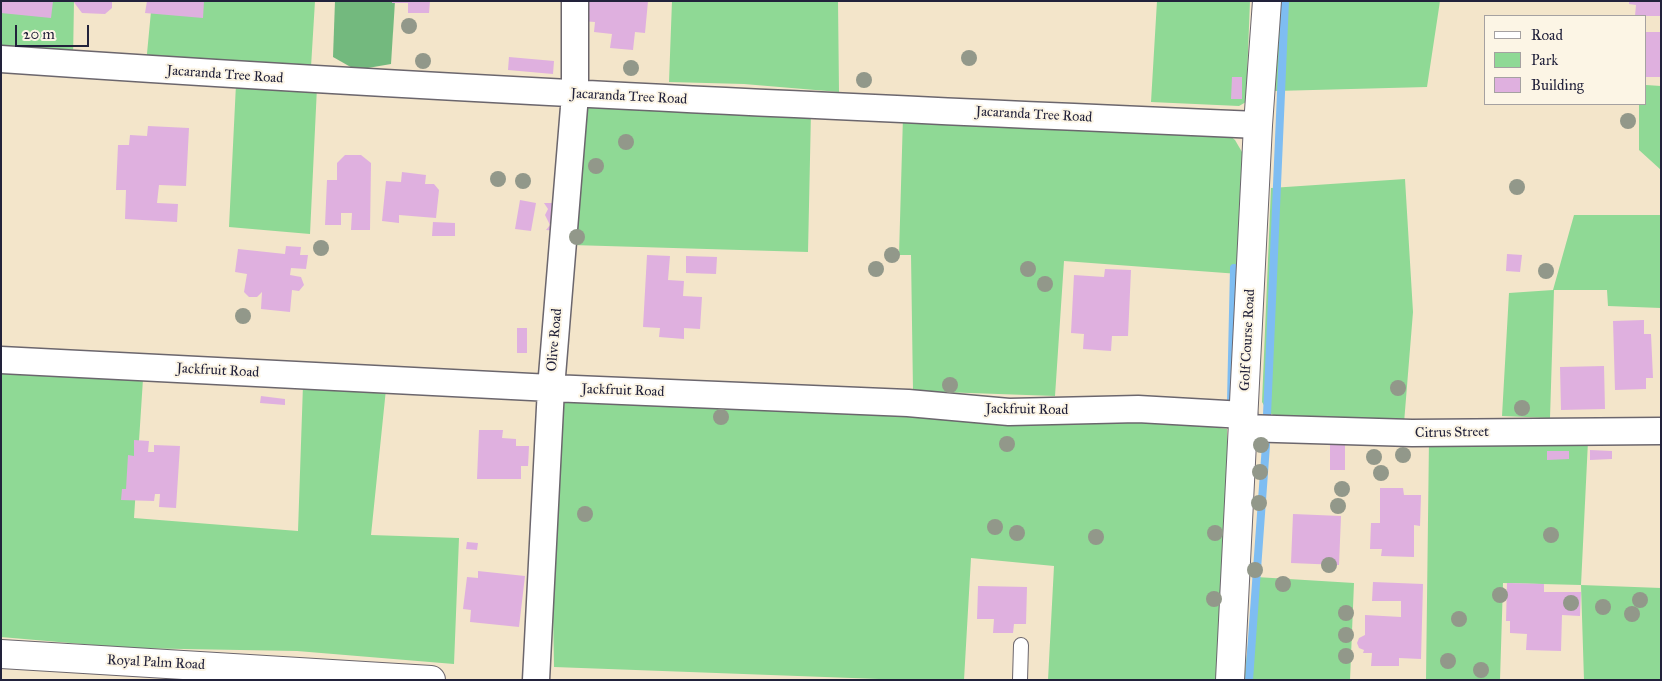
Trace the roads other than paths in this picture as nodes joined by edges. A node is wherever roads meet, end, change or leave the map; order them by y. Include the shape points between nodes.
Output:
1 (575, 1) edge
2 (1267, 1) edge
3 (1, 59) edge
4 (575, 95) junction
5 (1258, 125) junction
6 (1, 360) edge
7 (551, 388) junction
8 (1244, 422) junction
9 (1661, 430) edge
10 (1022, 645) dead end
11 (1, 654) edge
12 (246, 674) edge
13 (431, 680) edge
14 (536, 680) edge
15 (1020, 680) edge
16 (1230, 680) edge

1 - 4 street, Olive Road
2 - 5 street, Golf Course Road
3 - 4 street, Jacaranda Tree Road
4 - 5 street, Jacaranda Tree Road
4 - 7 street, Olive Road
5 - 8 street, Golf Course Road
6 - 7 street, Jackfruit Road
7 - 8 street, Jackfruit Road via 908,403 1009,412 1138,409
7 - 14 street, Olive Road
8 - 9 street, Citrus Street via 1412,433
8 - 16 street, Golf Course Road
10 - 15 lane
11 - 12 street, Royal Palm Road
12 - 13 street, Royal Palm Road

